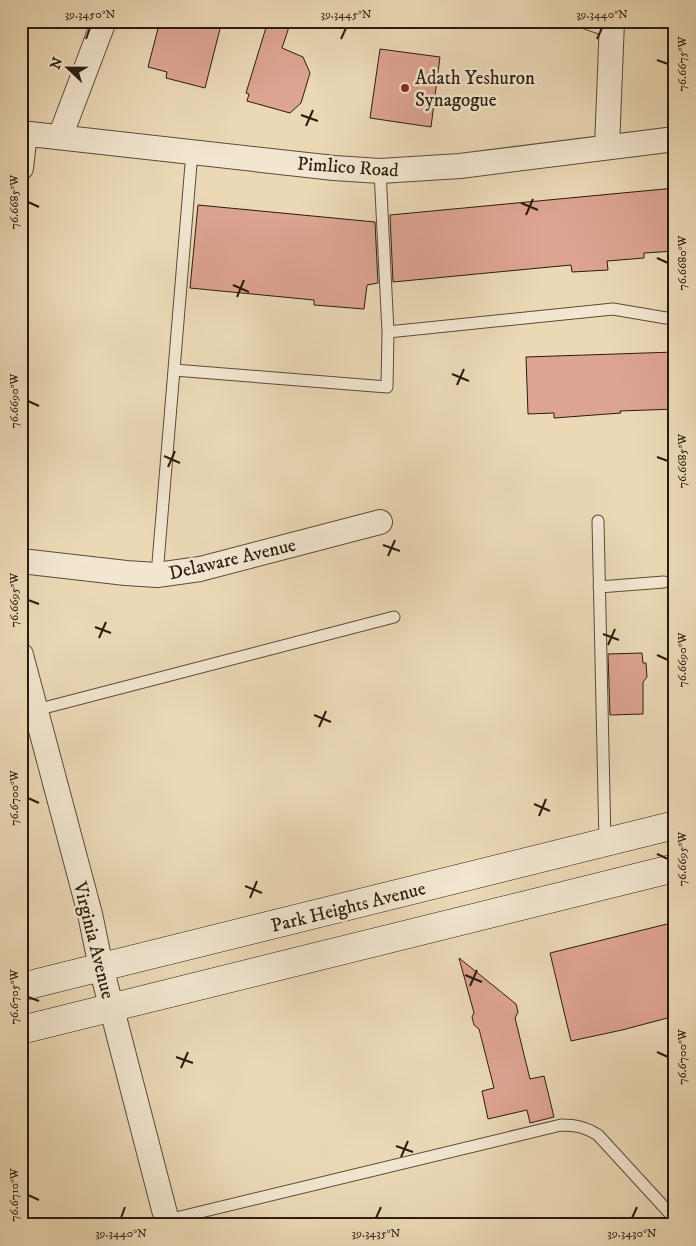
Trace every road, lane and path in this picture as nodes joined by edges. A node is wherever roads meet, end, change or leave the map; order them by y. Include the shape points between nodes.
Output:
1 (104, 21) edge
2 (580, 21) edge
3 (612, 27) edge
4 (23, 133) edge
5 (60, 137) junction
6 (675, 138) edge
7 (607, 147) junction
8 (192, 152) junction
9 (21, 168) edge
10 (380, 171) junction
11 (675, 317) edge
12 (388, 332) junction
13 (174, 370) junction
14 (598, 521) dead end
15 (380, 522) dead end
16 (21, 561) edge
17 (157, 574) junction
18 (664, 582) dead end
19 (599, 587) junction
20 (394, 617) dead end
21 (21, 655) edge
22 (30, 705) edge
23 (675, 825) edge
24 (605, 842) junction
25 (675, 868) edge
26 (101, 967) junction
27 (21, 987) edge
28 (112, 1007) junction
29 (21, 1030) edge
30 (675, 1219) edge
31 (160, 1223) edge

1 - 5 street
2 - 3 lane
3 - 7 street
4 - 5 street, Pimlico Road
4 - 9 street
5 - 8 street, Pimlico Road
6 - 7 street, Pimlico Road
7 - 10 street, Pimlico Road via 460,166
8 - 10 street, Pimlico Road
8 - 13 lane
10 - 12 lane
11 - 12 lane via 613,309
12 - 13 lane via 387,387
13 - 17 lane
14 - 19 lane
15 - 17 street, Delaware Avenue via 200,569
16 - 17 street, Delaware Avenue
18 - 19 lane
19 - 24 lane
20 - 22 lane
21 - 22 street, Virginia Avenue
22 - 26 street, Virginia Avenue via 90,914
23 - 24 main road, Park Heights Avenue
24 - 26 main road, Park Heights Avenue
25 - 28 main road
26 - 27 main road, Park Heights Avenue
26 - 28 street, Virginia Avenue
28 - 29 main road
28 - 31 street, Virginia Avenue
30 - 31 lane via 598,1135 578,1125 561,1125

